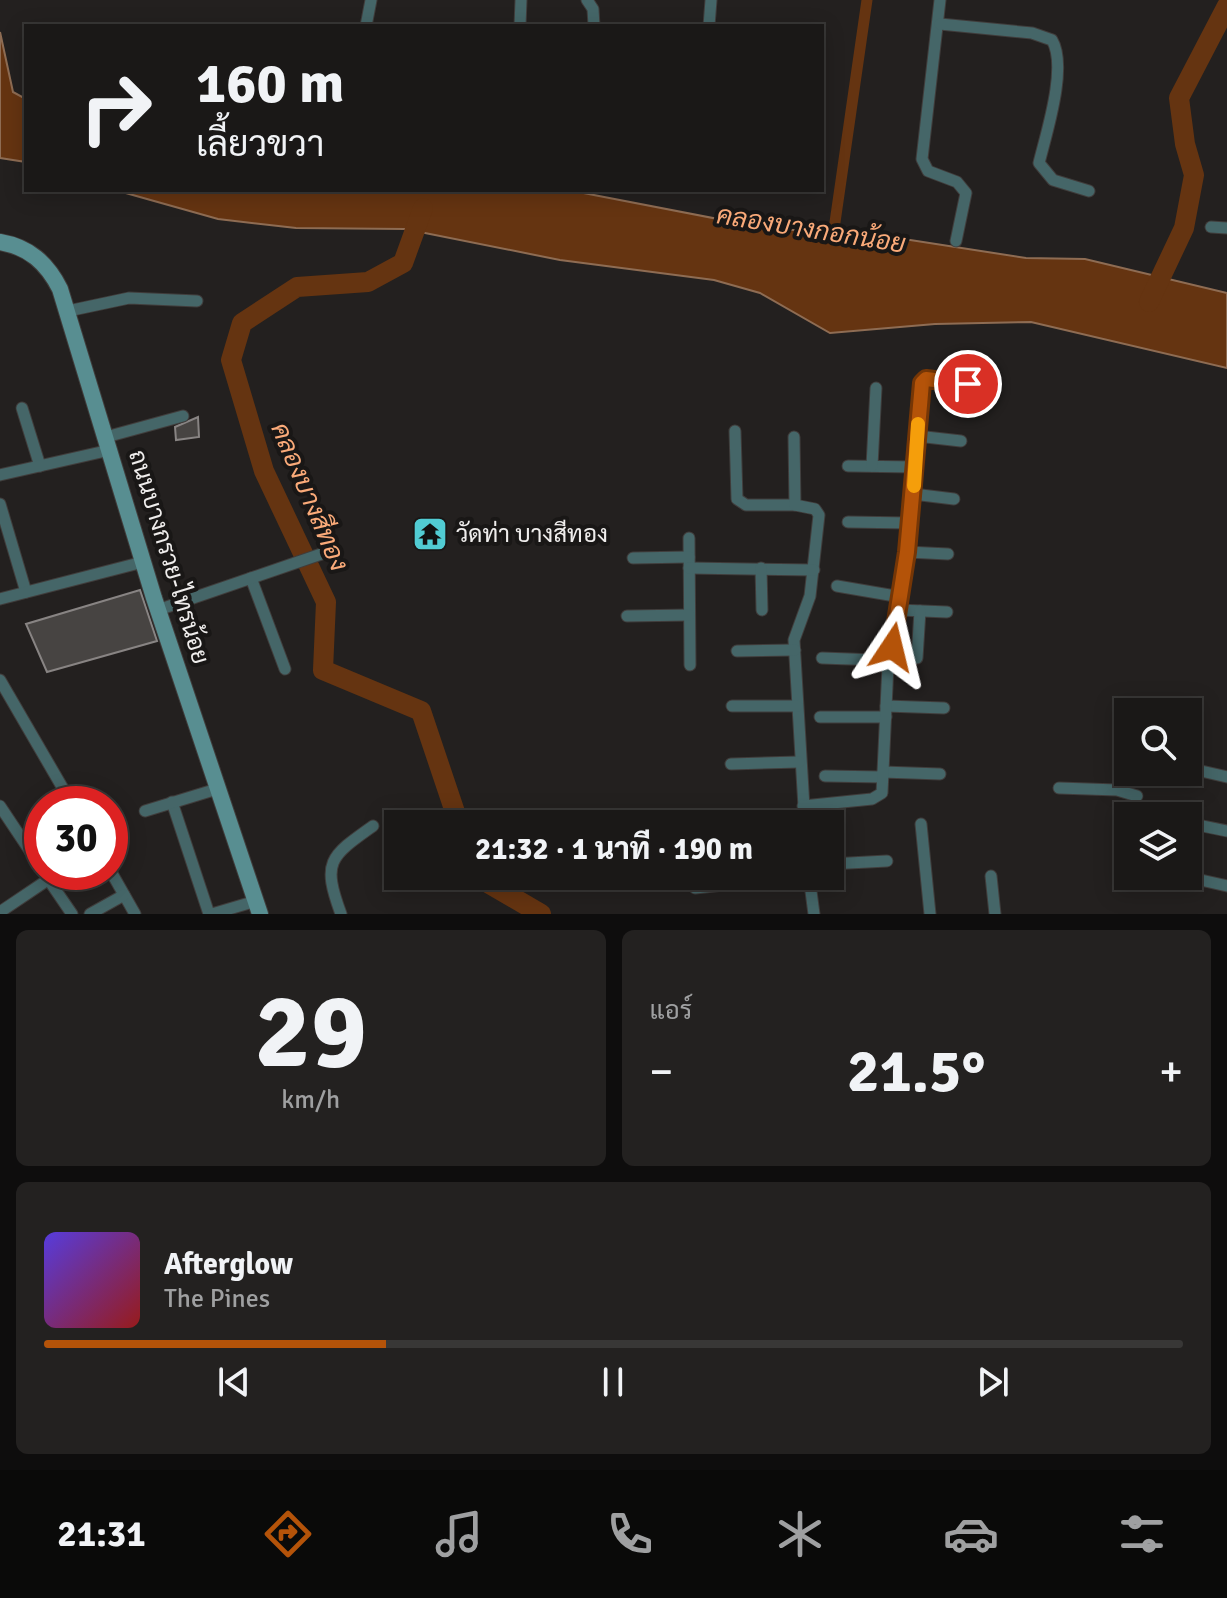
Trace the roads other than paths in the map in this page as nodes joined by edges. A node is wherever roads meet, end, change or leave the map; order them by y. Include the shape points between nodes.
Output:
1 (371, 0) edge
2 (521, 0) edge
3 (587, 0) edge
4 (711, 0) edge
5 (940, 0) edge
6 (366, 24) edge
7 (520, 24) edge
8 (594, 24) edge
9 (709, 24) edge
10 (940, 24) junction
11 (1089, 191) dead end
12 (1211, 227) dead end
13 (1227, 228) edge
14 (956, 241) dead end
15 (0, 242) edge
16 (197, 301) dead end
17 (68, 311) junction
18 (968, 384) dead end
19 (876, 388) dead end
20 (22, 408) dead end
21 (183, 416) dead end
22 (735, 431) dead end
23 (917, 436) junction
24 (794, 437) dead end
25 (961, 441) dead end
26 (108, 443) junction
27 (40, 466) junction
28 (848, 466) dead end
29 (872, 466) junction
30 (915, 467) junction
31 (0, 475) edge
32 (913, 494) junction
33 (954, 499) dead end
34 (0, 504) edge
35 (795, 505) junction
36 (848, 522) dead end
37 (909, 523) junction
38 (689, 538) dead end
39 (907, 552) junction
40 (325, 553) dead end
41 (948, 554) dead end
42 (633, 558) dead end
43 (143, 562) junction
44 (689, 563) junction
45 (761, 568) junction
46 (814, 570) junction
47 (251, 578) junction
48 (837, 586) dead end
49 (26, 592) junction
50 (0, 599) edge
51 (900, 604) junction
52 (158, 610) junction
53 (762, 610) dead end
54 (920, 611) junction
55 (947, 612) dead end
56 (689, 615) junction
57 (627, 616) dead end
58 (795, 650) junction
59 (737, 651) dead end
60 (822, 658) dead end
61 (917, 658) dead end
62 (882, 662) junction
63 (690, 665) dead end
64 (285, 669) dead end
65 (0, 680) edge
66 (732, 706) dead end
67 (797, 706) junction
68 (944, 708) dead end
69 (886, 712) junction
70 (820, 717) dead end
71 (799, 762) junction
72 (731, 764) dead end
73 (1202, 771) edge
74 (940, 774) dead end
75 (883, 775) junction
76 (825, 776) dead end
77 (1227, 777) edge
78 (62, 786) edge
79 (1059, 788) dead end
80 (217, 789) junction
81 (1137, 796) dead end
82 (172, 802) junction
83 (803, 806) junction
84 (1, 810) edge
85 (803, 810) edge
86 (145, 811) dead end
87 (921, 824) dead end
88 (373, 826) dead end
89 (1202, 826) edge
90 (1227, 831) edge
91 (24, 843) edge
92 (887, 861) dead end
93 (844, 863) edge
94 (991, 876) dead end
95 (1202, 880) edge
96 (1227, 886) edge
97 (26, 890) edge
98 (56, 890) edge
99 (121, 890) edge
100 (810, 890) edge
101 (124, 895) junction
102 (258, 907) edge
103 (0, 912) edge
104 (72, 914) edge
105 (90, 914) edge
106 (135, 914) edge
107 (210, 914) edge
108 (341, 914) edge
109 (814, 914) edge
110 (930, 914) edge
111 (995, 914) edge

1 - 6 street
2 - 7 street
3 - 8 street
4 - 9 street
5 - 10 street
10 - 11 street via 1052,40 1057,57 1054,93 1039,163 1053,180
10 - 14 street via 922,159 928,171 957,182 966,193
12 - 13 street
15 - 17 main road, ถนนบางกรวย-ไทรน้อย via 20,247 44,263
16 - 17 street via 129,298
17 - 26 main road, ถนนบางกรวย-ไทรน้อย
18 - 23 street via 926,379
19 - 29 street
20 - 27 street
21 - 26 street
22 - 35 street via 737,499 746,505
23 - 25 street
23 - 30 street
24 - 35 street
26 - 27 street
26 - 43 main road, ถนนบางกรวย-ไทรน้อย
27 - 31 street
28 - 29 street
29 - 30 street
30 - 32 street
32 - 33 street
32 - 37 street
34 - 49 street
35 - 46 street via 819,515
36 - 37 street
37 - 39 street
38 - 44 street
39 - 41 street
39 - 51 street
40 - 47 street
42 - 44 street
43 - 49 street
43 - 52 main road, ถนนบางกรวย-ไทรน้อย
44 - 45 street
44 - 56 street
45 - 46 street
45 - 53 street
46 - 58 street
47 - 52 street
47 - 64 street
48 - 51 street
49 - 50 street
51 - 54 street
51 - 62 street via 892,647 896,656
52 - 80 main road, ถนนบางกรวย-ไทรน้อย
54 - 55 street
54 - 61 street
56 - 57 street
56 - 63 street
58 - 59 street
58 - 67 street
60 - 62 street
62 - 69 street
65 - 78 street
66 - 67 street
67 - 71 street
68 - 69 street
69 - 70 street
69 - 75 street
71 - 72 street
71 - 83 street
73 - 77 street
74 - 75 street
75 - 76 street
75 - 83 street via 882,793 872,799
79 - 81 street via 1099,788
80 - 82 street
80 - 102 main road, ถนนบางกรวย-ไทรน้อย
82 - 86 street
82 - 107 street
83 - 85 street
84 - 91 street
87 - 110 street
88 - 108 street via 340,849 335,859 328,880
89 - 90 street
92 - 93 street
94 - 111 street
95 - 96 street
97 - 103 street
98 - 104 street
99 - 101 street
100 - 109 street
101 - 105 street
101 - 106 street
102 - 107 street

